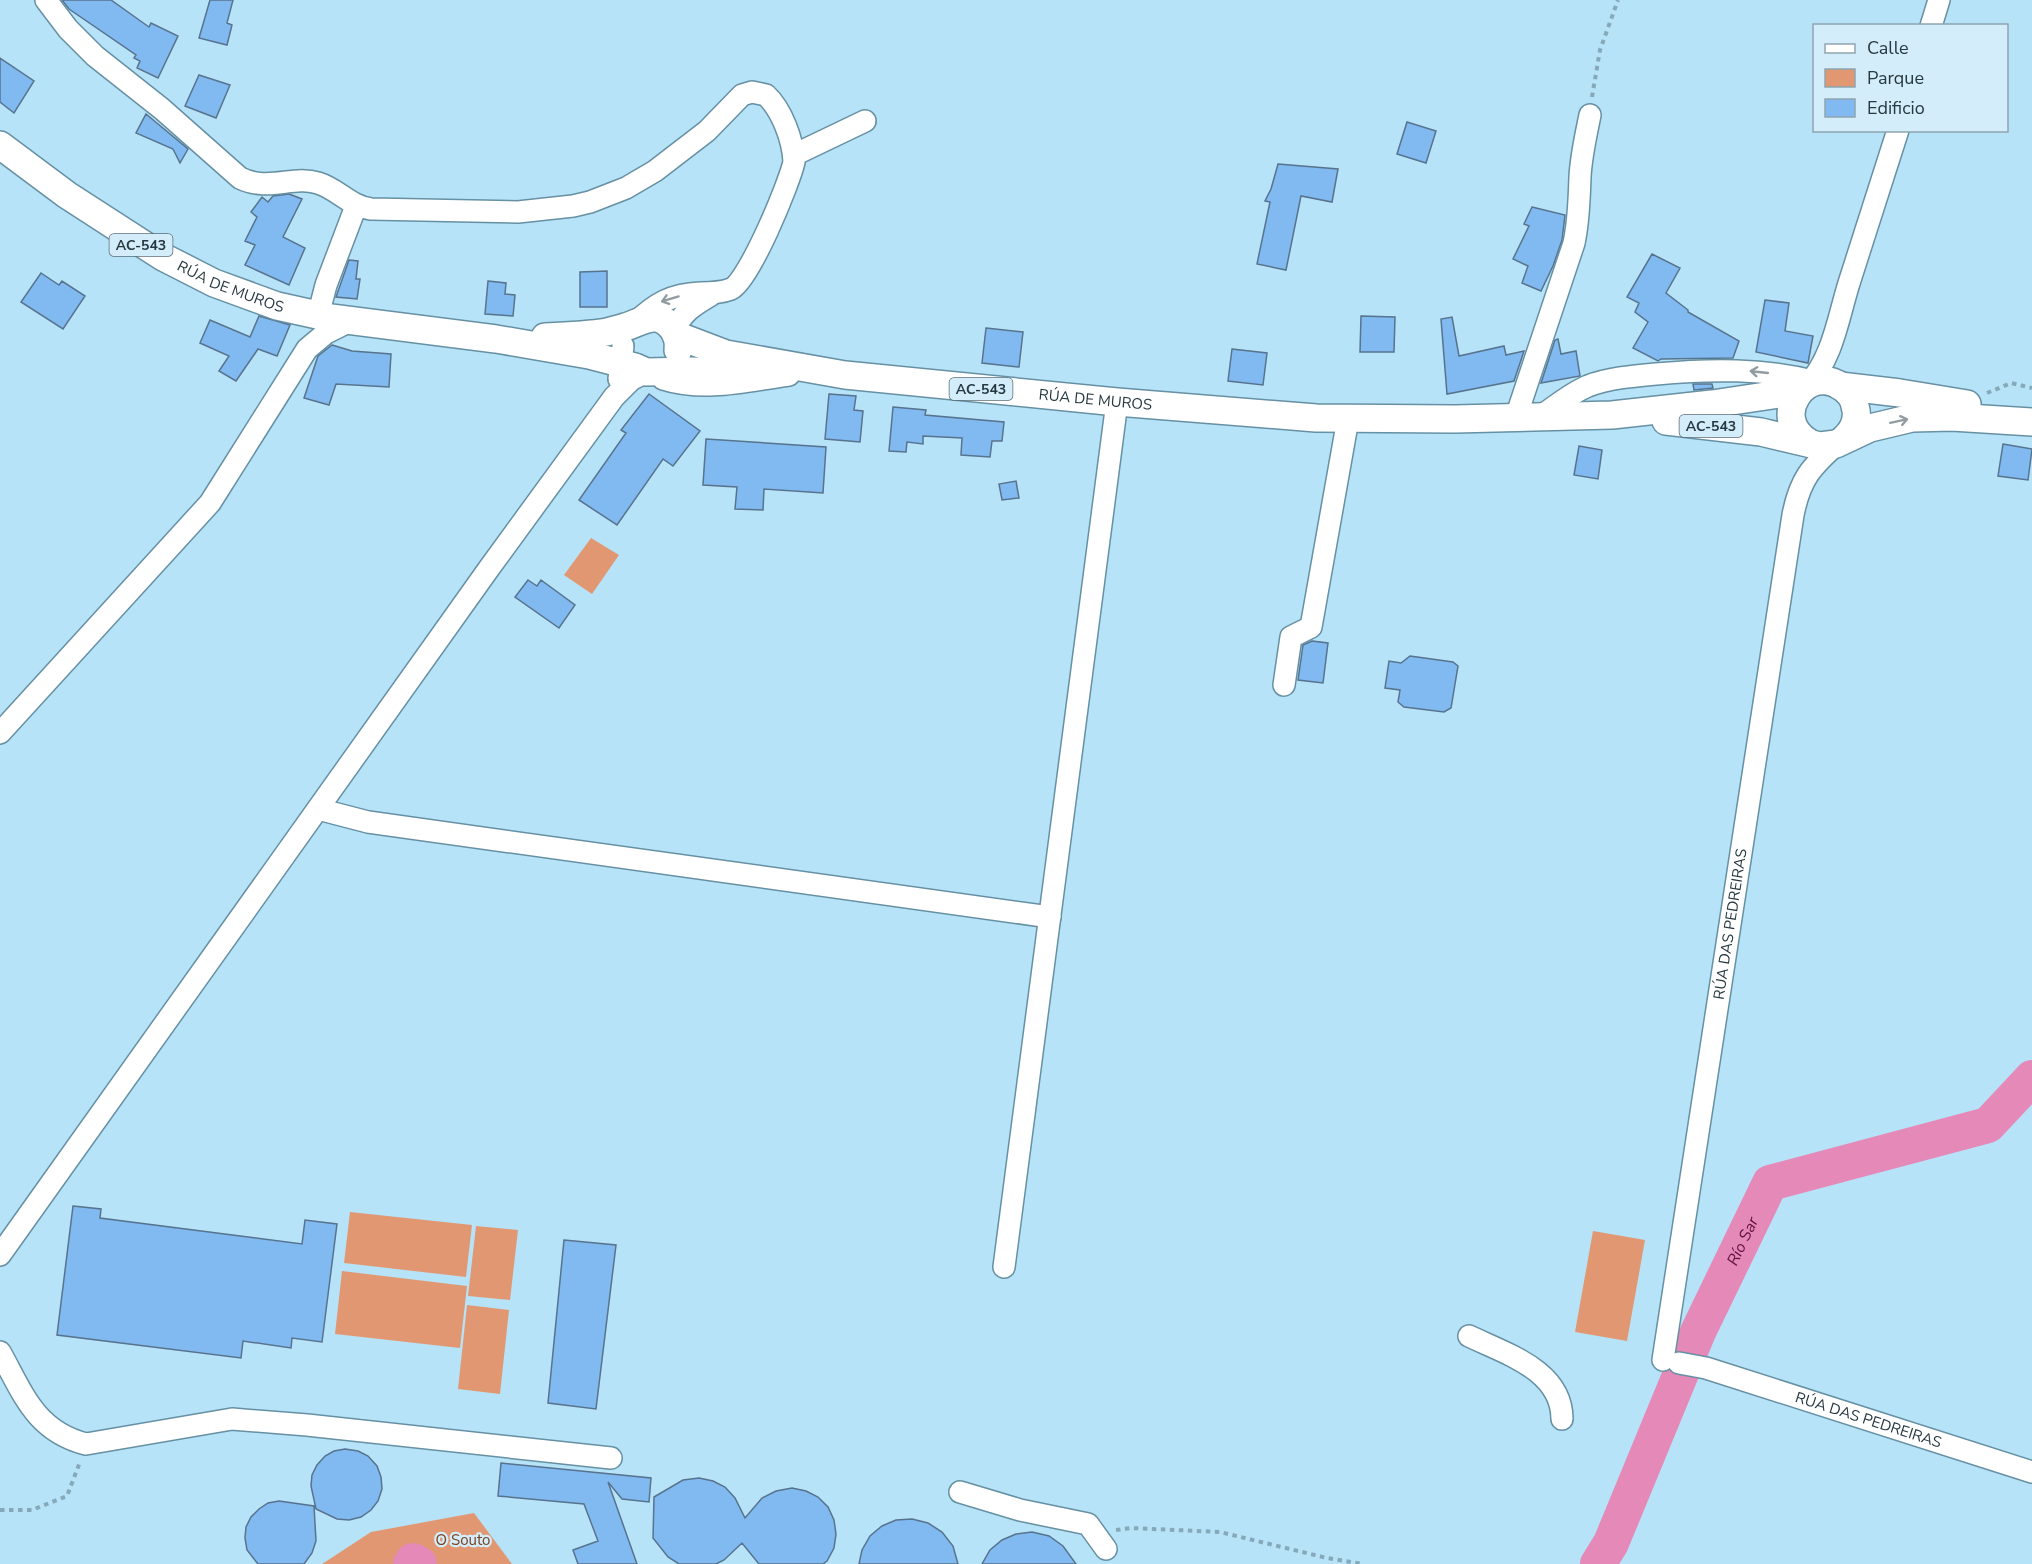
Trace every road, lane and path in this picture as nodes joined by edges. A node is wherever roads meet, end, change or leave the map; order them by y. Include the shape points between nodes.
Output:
1 (46, 0) edge
2 (1618, 0) edge
3 (1939, 0) edge
4 (1932, 24) edge
5 (1590, 115) joint
6 (865, 121) dead end
7 (1897, 132) edge
8 (0, 145) edge
9 (794, 155) junction
10 (356, 206) junction
11 (714, 293) junction
12 (309, 314) junction
13 (350, 321) junction
14 (675, 333) junction
15 (496, 339) junction
16 (308, 349) junction
17 (637, 355) junction
18 (845, 375) junction
19 (1829, 384) junction
20 (2032, 388) edge
21 (1117, 402) junction
22 (1990, 402) junction
23 (1612, 415) junction
24 (1529, 416) junction
25 (1348, 418) junction
26 (2032, 421) edge
27 (1796, 438) junction
28 (1841, 441) junction
29 (1800, 488) junction
30 (1284, 685) dead end
31 (0, 733) edge
32 (318, 810) junction
33 (1050, 917) junction
34 (0, 1256) edge
35 (1004, 1267) dead end
36 (1469, 1336) dead end
37 (0, 1352) edge
38 (1562, 1419) dead end
39 (86, 1444) junction
40 (611, 1458) dead end
41 (2032, 1472) edge
42 (960, 1492) dead end
43 (0, 1510) edge
44 (1100, 1541) joint
45 (1363, 1564) edge

1 - 10 street via 88,49 240,178 265,184 314,182
2 - 5 path via 1600,50
3 - 4 street
5 - 24 street via 1574,243
6 - 9 street
7 - 19 street via 1848,287 1833,344
8 - 12 main road, RÚA DE MUROS / AC-543 via 76,201 163,257 243,295
9 - 10 street via 775,106 766,95 752,92 734,101 707,131 655,171 590,202 502,213
9 - 11 street, RÚA DE MUROS via 792,170 744,278 734,287
10 - 12 street via 326,285
11 - 14 street, RÚA DE MUROS via 685,312
11 -> 17 street, RÚA DE MUROS via 665,300 651,308
12 - 13 main road, RÚA DE MUROS / AC-543
12 - 16 street
13 - 15 main road, RÚA DE MUROS / AC-543
13 - 16 street via 326,333
14 - 17 main road, RÚA DE MUROS / AC-543 via 678,348 669,366
14 - 17 main road, RÚA DE MUROS / AC-543 via 665,322 643,319
14 - 18 main road, RÚA DE MUROS / AC-543 via 726,354
15 - 17 main road, RÚA DE MUROS / AC-543 via 589,355
15 - 17 main road, RÚA DE MUROS / AC-543 via 592,334
16 - 31 street via 210,503
17 - 18 main road, RÚA DE MUROS / AC-543 via 692,371
17 - 32 street via 614,397
18 - 21 main road, RÚA DE MUROS / AC-543
19 - 22 main road, AC-543 via 1956,402
19 - 23 main road, AC-543 via 1712,404
19 -> 24 street via 1729,370 1644,375 1591,385
19 - 27 main road via 1792,407
19 - 28 main road via 1855,403 1853,429
20 - 22 path via 2011,383 1987,394
21 - 25 main road, RÚA DE MUROS / AC-543
21 - 33 street
22 - 26 main road, AC-543
23 - 24 main road, AC-543
23 - 27 main road, AC-543
24 - 25 main road, AC-543
25 - 30 street via 1311,627 1291,637
28 -> 26 main road, AC-543 via 1870,428 1912,418
27 - 28 main road, AC-543 via 1820,446
27 - 29 street, RÚA DAS PEDREIRAS
28 - 29 street, RÚA DAS PEDREIRAS
29 - 41 street, RÚA DAS PEDREIRAS via 1785,562 1671,1362 1706,1368
32 - 33 street via 368,822
32 - 34 street
33 - 35 street
36 - 38 street via 1544,1376 1555,1388
37 - 39 street via 36,1415 64,1437
39 - 40 street via 232,1419
39 - 43 path via 67,1496 32,1510
42 - 44 street via 1088,1524
44 - 45 path via 1131,1528 1220,1532

